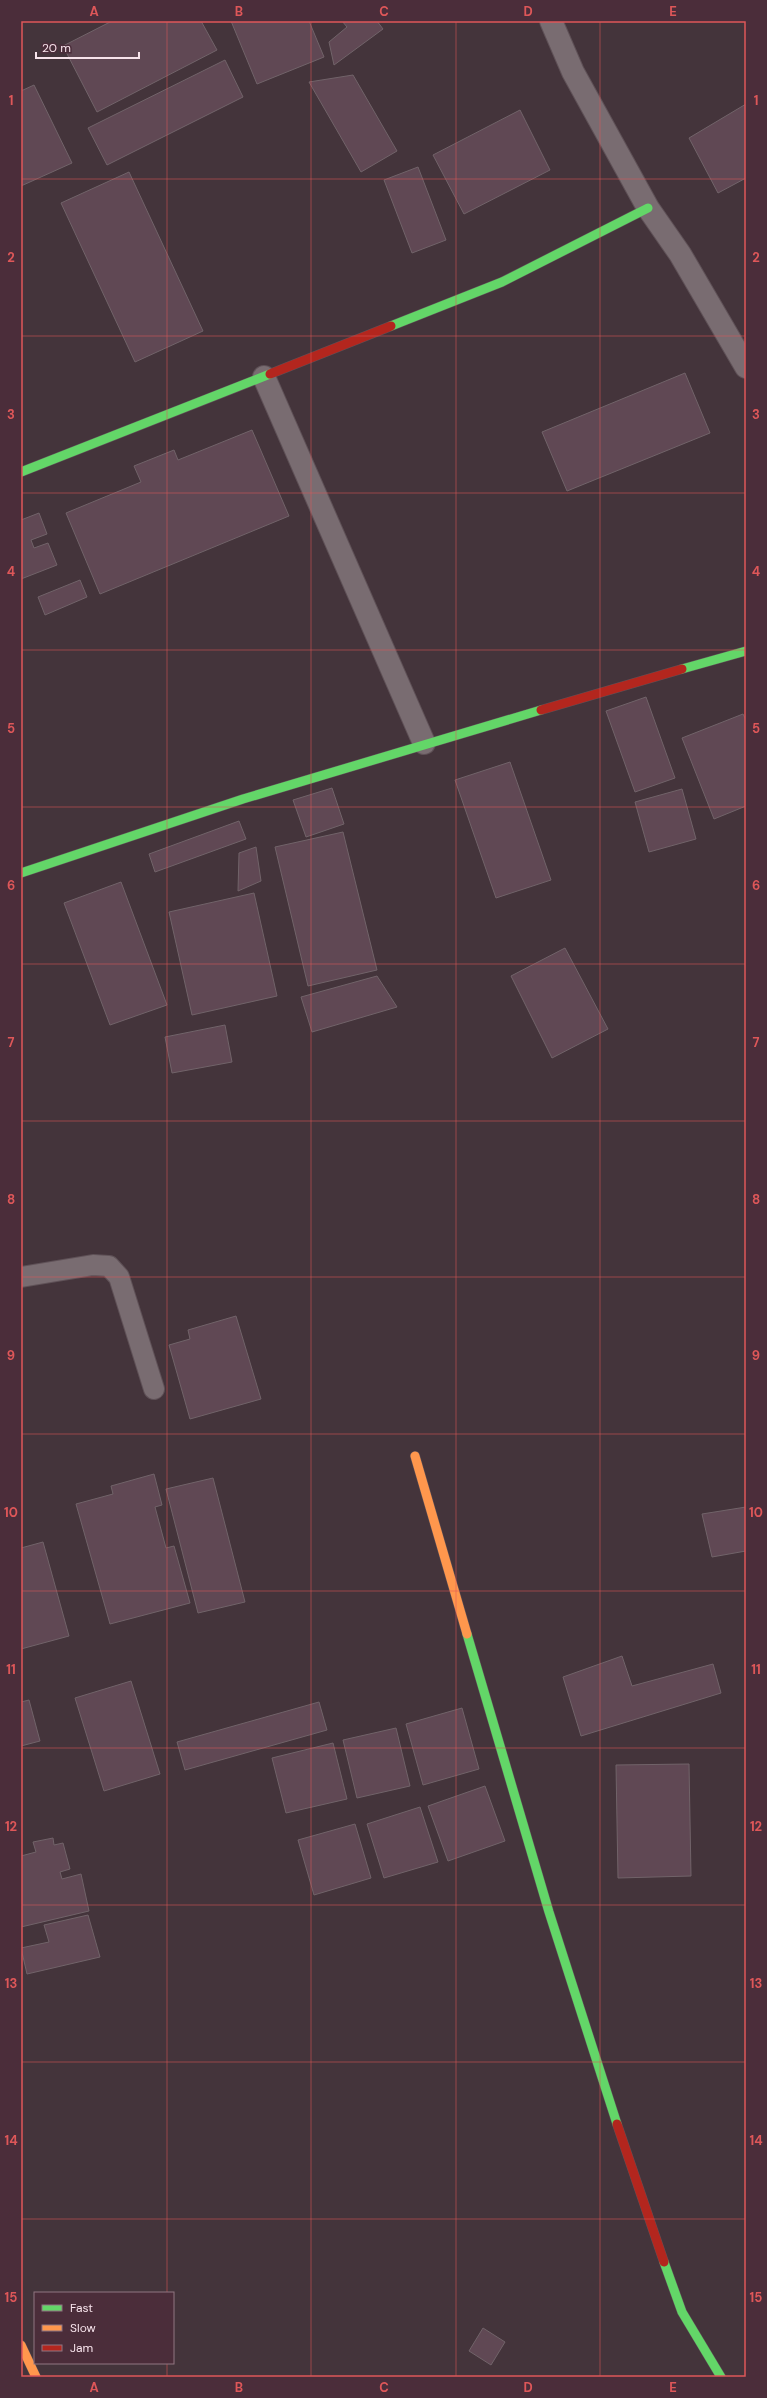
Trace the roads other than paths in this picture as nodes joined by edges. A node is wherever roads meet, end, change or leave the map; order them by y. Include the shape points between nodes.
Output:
1 (551, 21) edge
2 (648, 208) junction
3 (746, 367) edge
4 (264, 377) junction
5 (21, 472) edge
6 (746, 651) edge
7 (424, 743) junction
8 (21, 873) edge
9 (21, 1277) edge
10 (154, 1389) dead end
11 (415, 1456) dead end
12 (21, 2345) edge
13 (30, 2373) edge
14 (721, 2377) edge

1 - 2 street via 573,72
2 - 3 street via 680,254
2 - 4 street via 502,282
4 - 5 street
4 - 7 street
6 - 7 street
7 - 8 street via 243,799
9 - 10 lane via 93,1265 109,1266 119,1277
11 - 14 street via 550,1912 642,2203 682,2312
12 - 13 street

